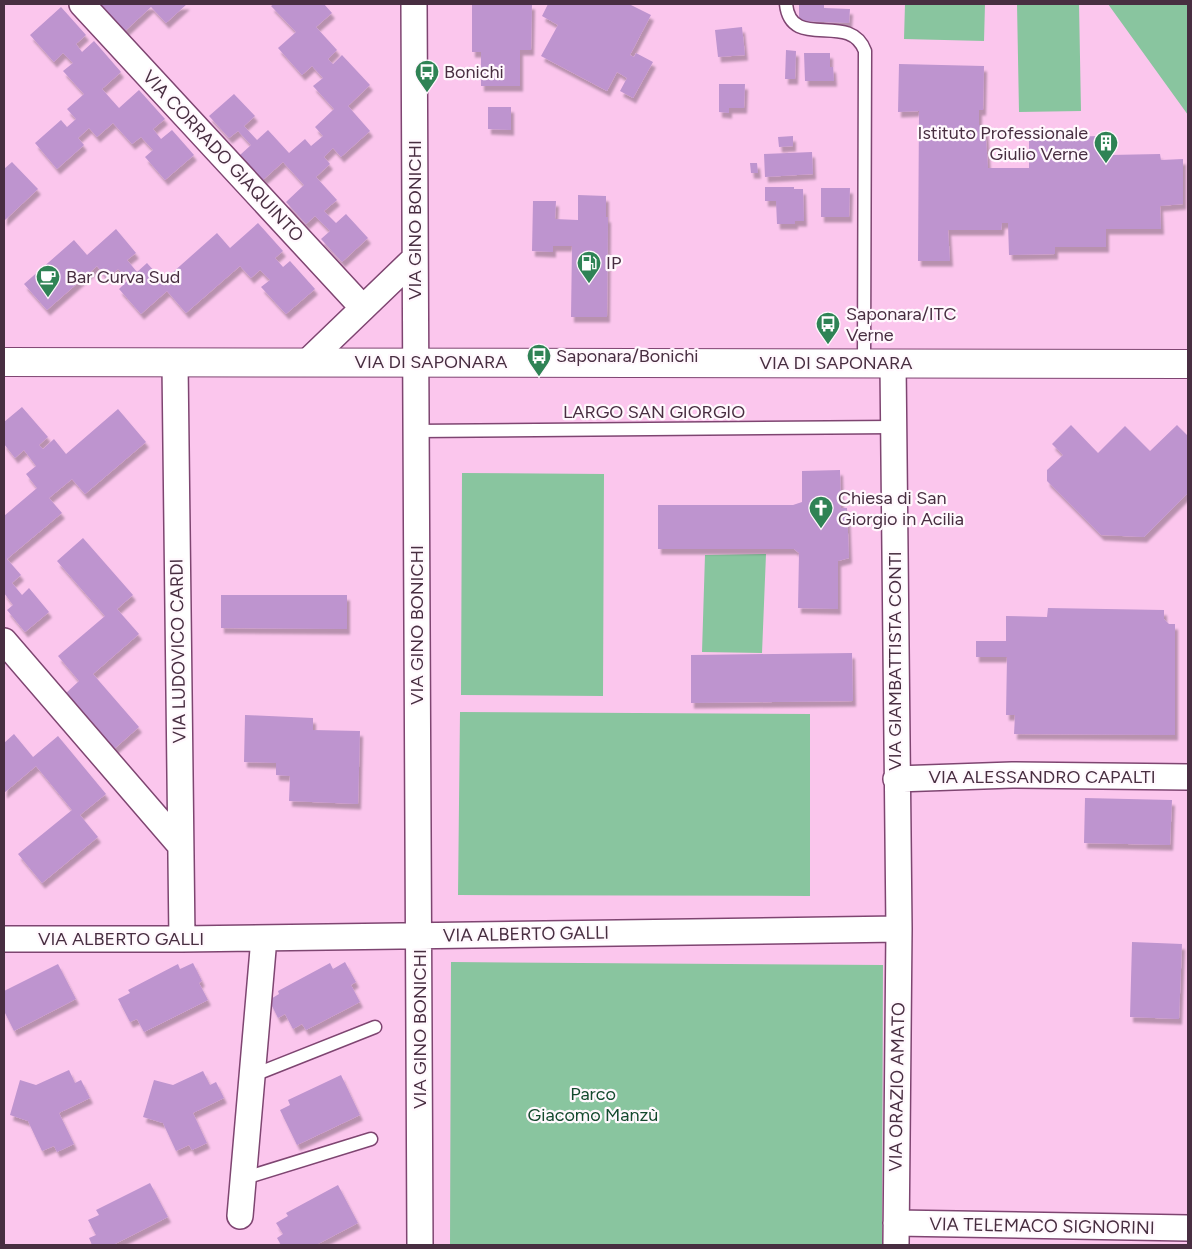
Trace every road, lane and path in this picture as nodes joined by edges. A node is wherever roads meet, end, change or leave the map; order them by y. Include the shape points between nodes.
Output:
1 (82, 4) edge
2 (414, 4) edge
3 (786, 4) edge
4 (414, 259) junction
5 (363, 308) junction
6 (4, 362) edge
7 (307, 362) junction
8 (415, 362) junction
9 (864, 362) junction
10 (175, 363) junction
11 (893, 363) junction
12 (1188, 364) edge
13 (894, 427) junction
14 (415, 431) junction
15 (4, 641) edge
16 (1188, 777) edge
17 (896, 779) junction
18 (180, 845) junction
19 (898, 929) junction
20 (419, 935) junction
21 (4, 938) edge
22 (264, 938) junction
23 (182, 939) junction
24 (375, 1027) dead end
25 (254, 1075) junction
26 (371, 1139) dead end
27 (245, 1178) junction
28 (240, 1216) dead end
29 (1188, 1228) edge
30 (896, 1234) edge
31 (420, 1245) edge

1 - 5 street, VIA CORRADO GIAQUINTO
2 - 4 street, VIA GINO BONICHI
3 - 9 lane via 789,18 798,26 848,33 859,39 865,50
4 - 5 street
4 - 8 street, VIA GINO BONICHI
5 - 7 street
6 - 10 street, VIA DI SAPONARA
7 - 8 street, VIA DI SAPONARA
7 - 10 street, VIA DI SAPONARA
8 - 9 street, VIA DI SAPONARA
8 - 14 street, VIA GINO BONICHI
9 - 11 street, VIA DI SAPONARA
10 - 18 street, VIA LUDOVICO CARDI
11 - 12 street, VIA DI SAPONARA
11 - 13 street, VIA GIAMBATTISTA CONTI
13 - 14 lane, LARGO SAN GIORGIO
13 - 17 street, VIA GIAMBATTISTA CONTI
14 - 20 street, VIA GINO BONICHI
15 - 18 street
16 - 17 street, VIA ALESSANDRO CAPALTI via 1012,775
17 - 19 street, VIA GIAMBATTISTA CONTI
18 - 23 street, VIA LUDOVICO CARDI
19 - 20 street, VIA ALBERTO GALLI
19 - 30 street, VIA ORAZIO AMATO
20 - 22 street, VIA ALBERTO GALLI
20 - 31 street, VIA GINO BONICHI
21 - 23 street, VIA ALBERTO GALLI
22 - 23 street, VIA ALBERTO GALLI
22 - 25 street
24 - 25 lane
25 - 27 street
26 - 27 lane
27 - 28 street
29 - 30 street, VIA TELEMACO SIGNORINI

